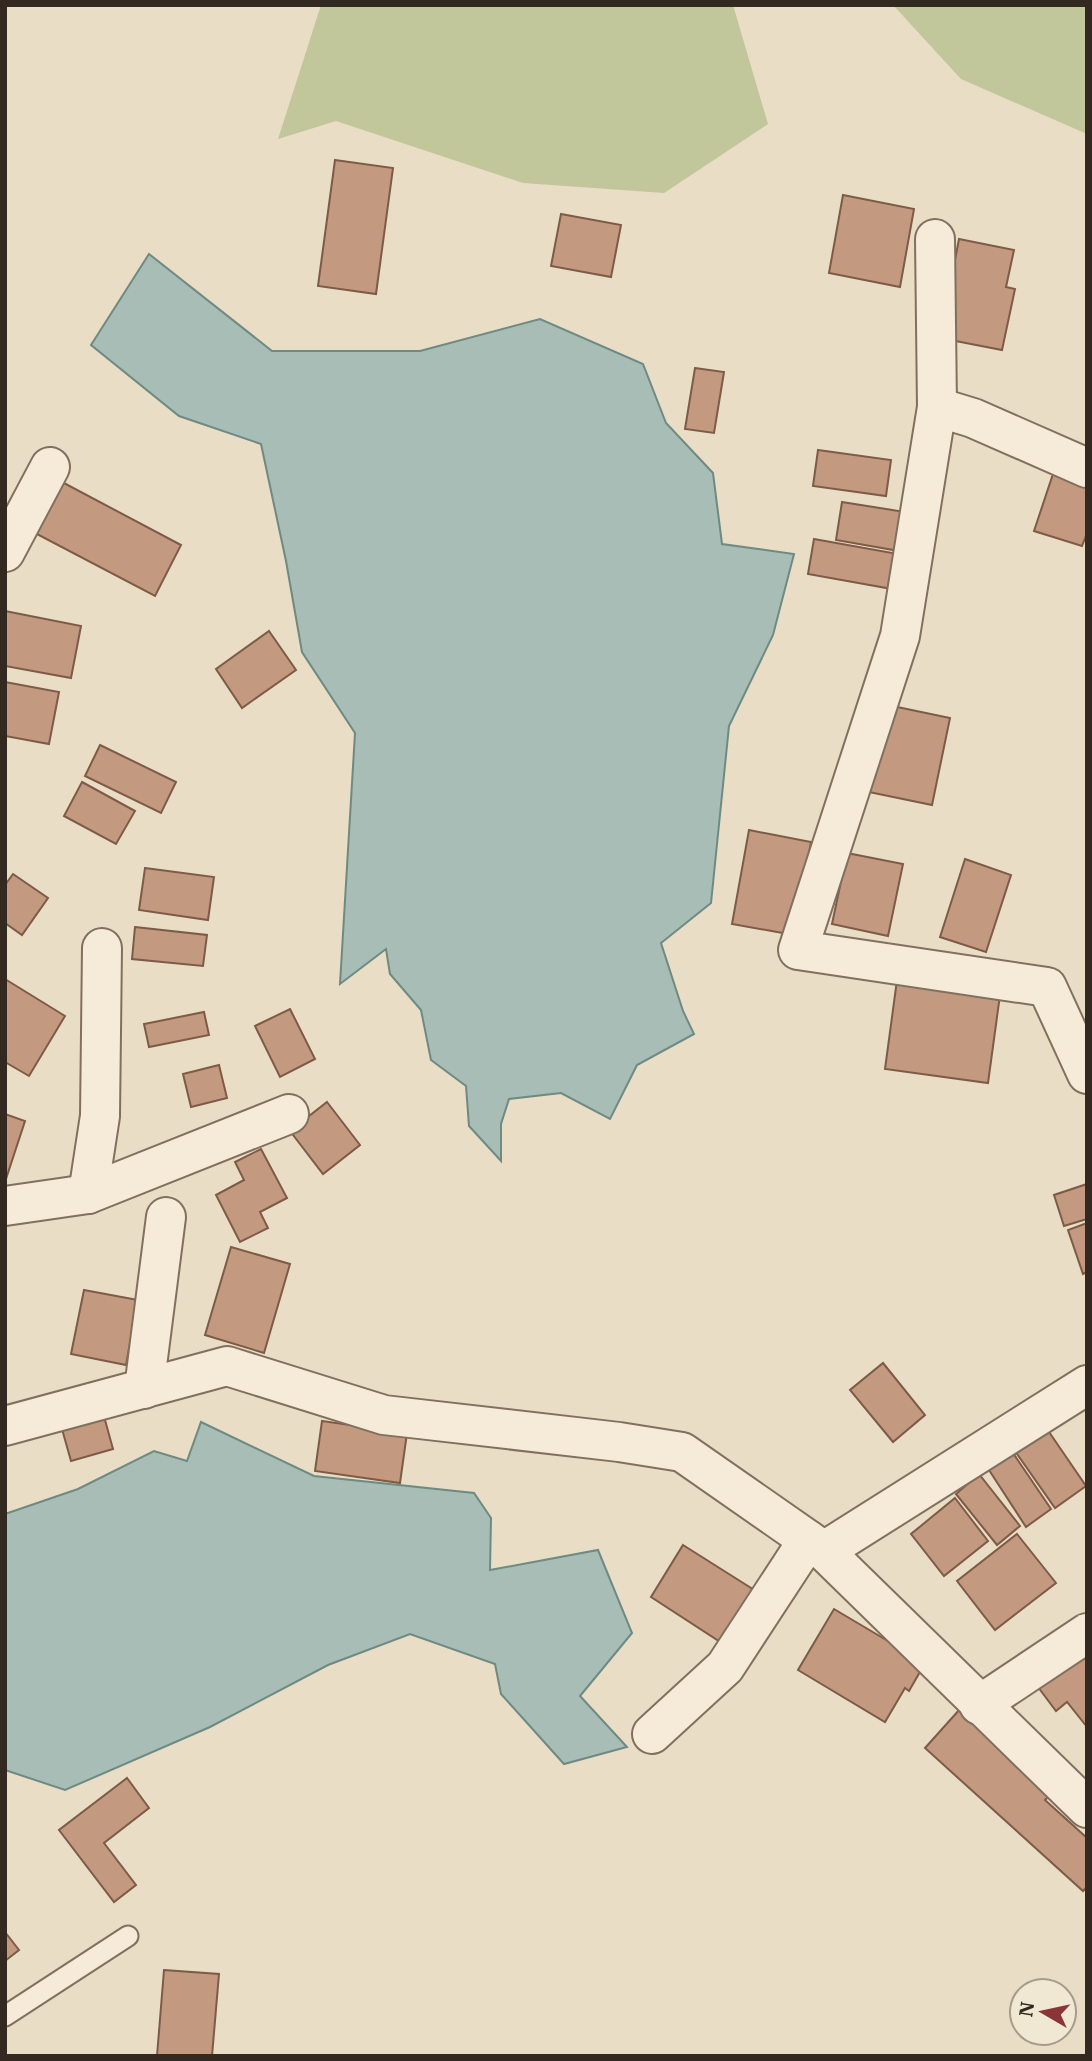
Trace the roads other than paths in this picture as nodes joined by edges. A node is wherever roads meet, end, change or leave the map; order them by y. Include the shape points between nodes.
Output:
1 (935, 239) dead end
2 (937, 407) junction
3 (50, 467) dead end
4 (1087, 468) edge
5 (5, 552) edge
6 (102, 948) dead end
7 (1087, 1074) edge
8 (289, 1114) dead end
9 (88, 1194) junction
10 (5, 1206) edge
11 (166, 1217) dead end
12 (1087, 1385) edge
13 (144, 1389) junction
14 (5, 1426) edge
15 (816, 1545) junction
16 (1087, 1633) edge
17 (979, 1705) junction
18 (652, 1734) dead end
19 (1087, 1808) edge
20 (128, 1936) dead end
21 (5, 2016) edge

1 - 2 street
2 - 4 street
2 - 7 street via 900,636 799,950 1047,987
3 - 5 street
6 - 9 street via 100,1116
8 - 9 street
9 - 10 street
11 - 13 street
12 - 15 street
13 - 14 street
13 - 15 street via 227,1366 384,1415 682,1451
15 - 17 street
15 - 18 street via 725,1667
16 - 17 street
17 - 19 street
20 - 21 lane

